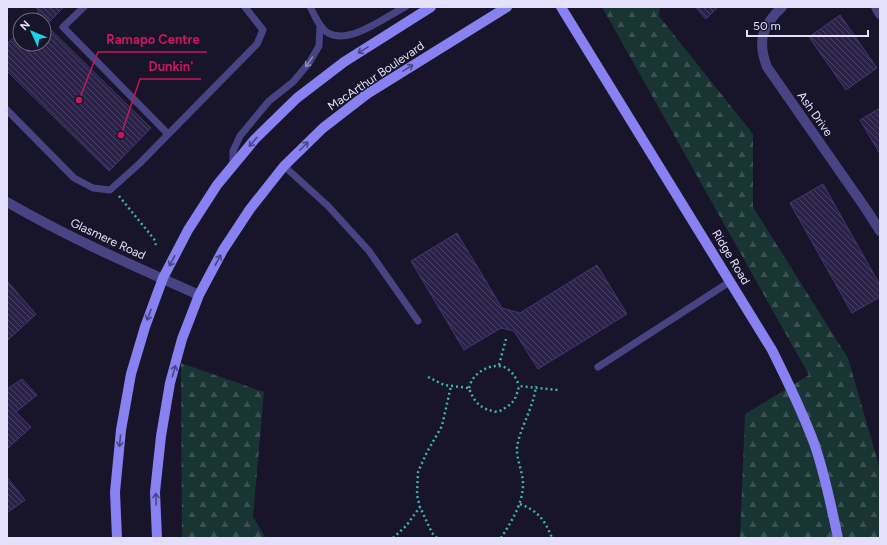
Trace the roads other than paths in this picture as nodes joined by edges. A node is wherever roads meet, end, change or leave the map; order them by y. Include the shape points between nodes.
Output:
1 (84, 7) edge
2 (245, 7) edge
3 (310, 7) edge
4 (405, 7) edge
5 (432, 7) edge
6 (507, 7) edge
7 (561, 7) edge
8 (782, 7) edge
9 (876, 7) edge
10 (880, 14) edge
11 (320, 26) junction
12 (7, 110) edge
13 (168, 134) junction
14 (233, 166) junction
15 (284, 166) junction
16 (7, 202) edge
17 (880, 231) edge
18 (163, 278) junction
19 (731, 281) junction
20 (199, 295) junction
21 (418, 321) dead end
22 (598, 368) dead end
23 (117, 538) edge
24 (157, 538) edge
25 (838, 538) edge

1 - 13 lane via 63,27
2 - 13 lane via 263,30 257,44
3 - 11 lane
4 - 11 lane via 358,33 344,36 328,33
5 -> 14 main road via 344,62 297,98 255,139
15 -> 6 main road, MacArthur Boulevard via 323,128 367,94
7 - 19 main road, Ridge Road
8 - 17 street, Ash Drive via 771,17 765,29 762,55 767,67
9 - 10 street
11 -> 14 lane via 319,46 309,63 293,82 269,101 240,136 233,151
12 - 13 lane via 74,178 93,188 110,190
14 -> 18 main road via 217,185 188,230
20 -> 15 main road, MacArthur Boulevard via 223,250 250,209
15 - 21 lane via 328,206 369,251
16 - 18 street, Glasmere Road via 96,249
18 - 20 street, Glasmere Road
18 -> 23 main road via 131,374 121,430 115,492
19 - 22 lane
19 - 25 main road, Ridge Road via 772,350 795,397 814,443 829,494
24 -> 20 main road, MacArthur Boulevard via 155,492 170,382 182,339

